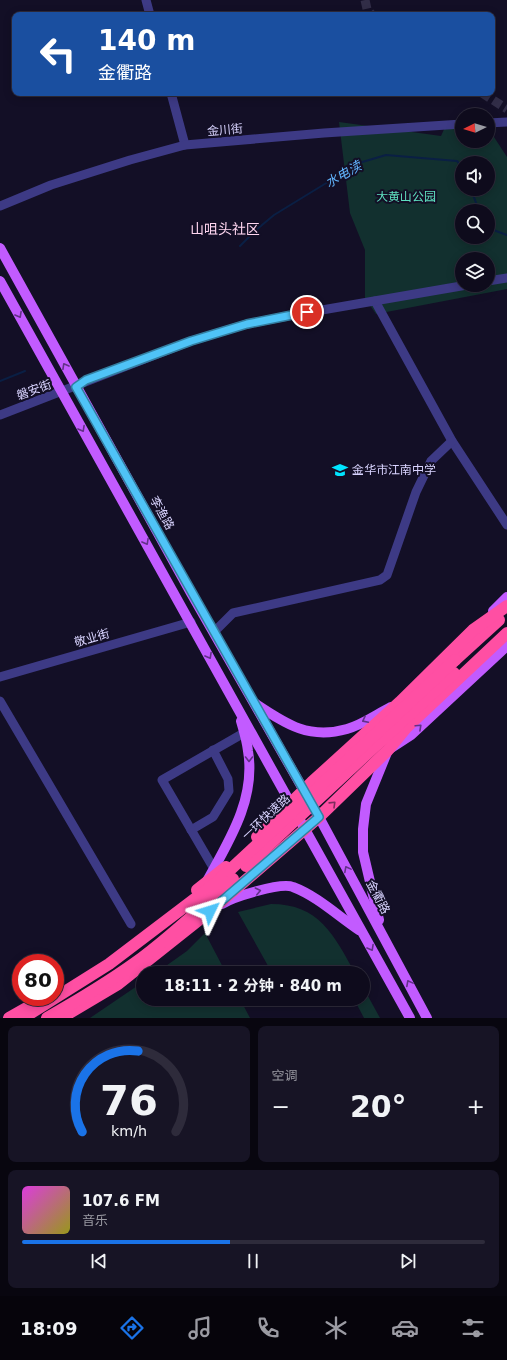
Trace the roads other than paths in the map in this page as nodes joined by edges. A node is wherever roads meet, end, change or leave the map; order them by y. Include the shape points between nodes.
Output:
1 (146, 0) edge
2 (149, 12) edge
3 (172, 96) edge
4 (507, 122) edge
5 (495, 123) edge
6 (455, 124) edge
7 (185, 145) junction
8 (0, 206) edge
9 (0, 248) edge
10 (507, 278) edge
11 (0, 281) edge
12 (495, 281) edge
13 (455, 287) edge
14 (375, 301) junction
15 (76, 387) junction
16 (62, 392) junction
17 (0, 416) edge
18 (452, 441) junction
19 (507, 524) edge
20 (507, 597) edge
21 (507, 606) edge
22 (507, 612) edge
23 (191, 622) junction
24 (507, 626) edge
25 (473, 630) junction
26 (214, 632) junction
27 (507, 634) edge
28 (507, 646) edge
29 (457, 664) junction
30 (0, 678) edge
31 (0, 701) edge
32 (254, 702) junction
33 (400, 702) junction
34 (247, 731) junction
35 (213, 750) junction
36 (388, 750) junction
37 (304, 790) junction
38 (291, 804) junction
39 (319, 817) junction
40 (305, 829) junction
41 (191, 830) junction
42 (214, 869) junction
43 (206, 883) junction
44 (210, 911) junction
45 (131, 924) dead end
46 (362, 932) junction
47 (383, 935) junction
48 (64, 987) edge
49 (30, 1006) edge
50 (9, 1018) edge
51 (23, 1018) edge
52 (47, 1018) edge
53 (61, 1018) edge
54 (410, 1018) edge
55 (427, 1018) edge

1 - 2 street
3 - 7 street
4 - 5 street
6 - 7 street, 金川街
7 - 8 street, 金川街 via 52,185
15 -> 9 main road, 李渔路
10 - 12 street
11 -> 16 main road
13 - 14 street, 磐安街
14 - 15 street, 磐安街 via 247,324 191,341 86,380
14 - 18 street
15 - 16 street, 磐安街
15 - 26 main road, 李渔路
16 - 17 street, 磐安街
16 -> 23 main road
18 - 19 street
18 - 26 street via 431,461 416,492 387,575 380,580 233,613
20 - 25 main road
21 - 25 highway
22 - 29 highway, 一环快速路
23 - 30 street, 敬业街
23 -> 34 main road via 238,708
24 - 29 highway, 一环快速路
25 - 33 highway
26 - 32 main road, 李渔路
27 - 36 highway via 406,728
36 -> 28 main road via 411,735
29 - 51 highway, 一环快速路, bridge via 217,882 109,964
29 - 52 highway, 一环快速路, bridge via 200,909 136,962 91,993
31 - 45 street
33 -> 32 main road via 348,729 327,733 307,732 287,724
32 - 37 main road, 李渔路
33 - 37 highway
34 - 35 street
34 - 38 main road
34 -> 42 main road via 249,789 237,826
35 - 41 street via 228,779 230,792 213,817
35 - 41 street via 162,780
39 -> 36 highway
36 - 47 main road via 366,804 363,829 363,852
37 - 38 highway
37 - 39 main road, 金衢路
38 - 40 main road
38 - 43 highway
39 - 40 highway
47 -> 39 main road, 金衢路
40 - 44 highway
40 - 46 main road
41 - 42 street
42 - 43 main road
43 - 48 highway via 90,972
44 -> 46 main road via 228,900 256,891 291,886 324,904
44 - 53 highway via 118,984
46 -> 54 main road
55 -> 47 main road, 金衢路
49 - 50 highway

